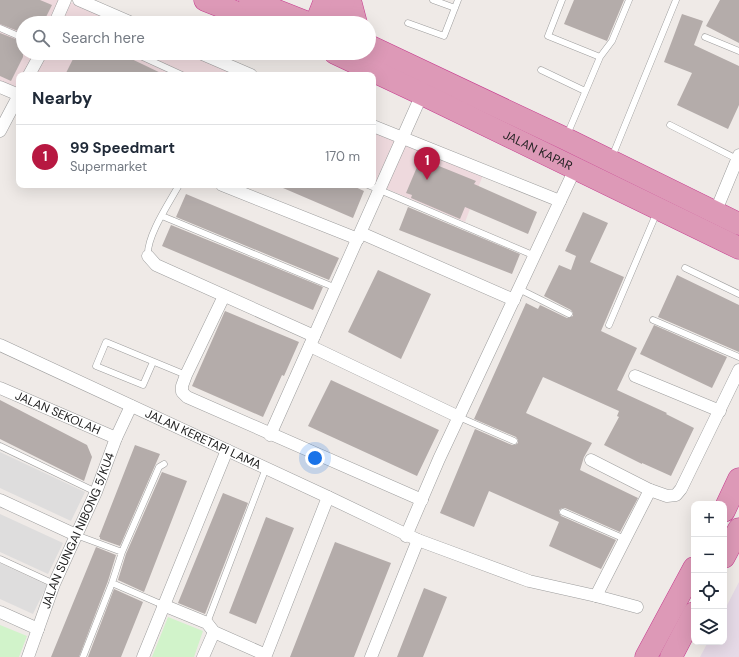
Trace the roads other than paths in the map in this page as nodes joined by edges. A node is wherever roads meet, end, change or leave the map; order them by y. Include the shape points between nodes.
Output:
1 (65, 0) edge
2 (79, 0) edge
3 (205, 0) edge
4 (252, 0) edge
5 (290, 0) edge
6 (324, 0) edge
7 (344, 0) edge
8 (350, 0) edge
9 (433, 0) edge
10 (458, 0) edge
11 (562, 0) edge
12 (629, 0) edge
13 (676, 0) edge
14 (455, 8) junction
15 (58, 16) edge
16 (116, 16) edge
17 (245, 16) edge
18 (291, 16) edge
19 (318, 16) edge
20 (338, 16) edge
21 (354, 16) edge
22 (408, 23) dead end
23 (0, 28) edge
24 (16, 35) edge
25 (705, 37) dead end
26 (376, 47) edge
27 (739, 51) edge
28 (600, 57) junction
29 (37, 60) edge
30 (149, 60) edge
31 (213, 60) edge
32 (350, 60) edge
33 (541, 70) dead end
34 (31, 72) edge
35 (175, 72) edge
36 (236, 72) edge
37 (375, 72) edge
38 (376, 72) edge
39 (0, 87) edge
40 (585, 91) junction
41 (16, 94) edge
42 (422, 94) junction
43 (16, 101) edge
44 (670, 124) dead end
45 (376, 127) edge
46 (0, 131) edge
47 (402, 138) junction
48 (566, 138) junction
49 (738, 158) edge
50 (611, 161) junction
51 (576, 168) junction
52 (177, 188) edge
53 (230, 188) edge
54 (375, 188) edge
55 (380, 190) junction
56 (560, 202) junction
57 (659, 209) junction
58 (715, 212) junction
59 (162, 216) junction
60 (739, 224) edge
61 (359, 236) junction
62 (739, 248) edge
63 (148, 256) joint
64 (535, 256) junction
65 (685, 268) dead end
66 (336, 288) junction
67 (516, 294) junction
68 (739, 294) edge
69 (224, 296) junction
70 (569, 314) dead end
71 (653, 320) dead end
72 (609, 325) dead end
73 (312, 341) junction
74 (0, 345) edge
75 (739, 357) edge
76 (153, 362) junction
77 (739, 370) edge
78 (186, 375) junction
79 (635, 376) dead end
80 (0, 388) edge
81 (131, 406) junction
82 (720, 411) junction
83 (459, 417) junction
84 (270, 434) junction
85 (116, 438) junction
86 (514, 441) dead end
87 (0, 446) edge
88 (227, 450) junction
89 (591, 460) dead end
90 (164, 464) dead end
91 (266, 468) junction
92 (739, 479) edge
93 (650, 490) junction
94 (96, 492) junction
95 (328, 497) junction
96 (0, 500) edge
97 (422, 500) junction
98 (727, 505) edge
99 (563, 512) dead end
100 (739, 529) edge
101 (76, 535) junction
102 (412, 538) junction
103 (625, 539) junction
104 (727, 551) edge
105 (122, 552) junction
106 (0, 559) edge
107 (691, 573) edge
108 (112, 583) junction
109 (54, 584) junction
110 (596, 596) junction
111 (164, 605) junction
112 (637, 607) dead end
113 (0, 612) edge
114 (691, 620) edge
115 (211, 627) junction
116 (38, 628) junction
117 (267, 656) edge
118 (28, 657) edge
119 (83, 657) edge
120 (143, 657) edge
121 (203, 657) edge
122 (371, 657) edge
123 (646, 657) edge
124 (671, 657) edge

1 - 15 street
2 - 16 street
3 - 17 highway
4 - 5 highway
4 - 18 highway
6 - 19 highway
7 - 20 highway
8 - 21 highway
9 - 14 lane
10 - 14 lane
11 - 28 lane via 548,36
12 - 28 lane via 612,41
13 - 50 lane
14 - 22 lane via 444,36
23 - 24 lane
25 - 27 lane
26 - 48 highway, JALAN KAPAR
28 - 40 lane
29 - 34 street
30 - 35 lane
31 - 36 street
32 - 37 highway, JALAN KAPAR
33 - 40 lane
38 - 42 highway, JALAN KAPAR
39 - 41 street
40 - 48 lane
42 - 47 street
42 - 51 highway, JALAN KAPAR
43 - 46 street
44 - 49 lane
45 - 47 street
47 - 55 street
47 - 56 street
48 - 50 highway, JALAN KAPAR
49 - 58 street
50 - 58 highway, JALAN KAPAR
51 - 56 street
51 - 57 highway, JALAN KAPAR
52 - 59 lane
53 - 61 street
54 - 55 lane
55 - 61 street
55 - 64 lane
56 - 64 street
57 - 62 highway, JALAN KAPAR
57 - 72 lane
58 - 60 highway, JALAN KAPAR
59 - 63 lane via 151,236 147,248
59 - 66 lane
61 - 66 street
61 - 67 street
63 - 69 street via 156,265
64 - 67 street
65 - 68 lane
66 - 73 street
67 - 70 lane
67 - 83 street
69 - 73 street
69 - 78 street
71 - 75 lane
73 - 83 street
73 - 84 street
74 - 81 street, JALAN KERETAPI LAMA
76 - 76 lane via 106,342 96,366 143,385
76 - 78 lane
77 - 82 street
78 - 84 street via 182,392 187,397
79 - 82 street
80 - 85 street, JALAN SEKOLAH
81 - 85 street, JALAN SUNGAI NIBONG 5/KU4
81 - 88 street, JALAN KERETAPI LAMA
82 - 93 street via 676,495 667,496
83 - 86 lane
83 - 97 street
84 - 97 street
85 - 94 street, JALAN SUNGAI NIBONG 5/KU4
87 - 94 lane
88 - 91 street, JALAN KERETAPI LAMA
88 - 111 street
89 - 93 street
90 - 105 lane via 159,467
91 - 95 street, JALAN KERETAPI LAMA
91 - 115 lane
92 - 98 highway
93 - 103 street
94 - 101 street, JALAN SUNGAI NIBONG 5/KU4
95 - 102 street, JALAN KERETAPI LAMA
95 - 117 street
96 - 101 street
97 - 102 street
99 - 103 lane
100 - 104 highway
101 - 105 lane
101 - 109 street, JALAN SUNGAI NIBONG 5/KU4
102 - 110 street, JALAN KERETAPI LAMA via 530,581
102 - 122 street
103 - 110 street
105 - 108 lane
106 - 109 lane
107 - 123 highway
108 - 111 lane
108 - 119 lane
109 - 116 street, JALAN SUNGAI NIBONG 5/KU4
110 - 112 street, JALAN KERETAPI LAMA
111 - 115 street
111 - 120 street
113 - 116 street
114 - 124 highway
115 - 117 street
115 - 121 street
116 - 118 street, JALAN SUNGAI NIBONG 5/KU4

